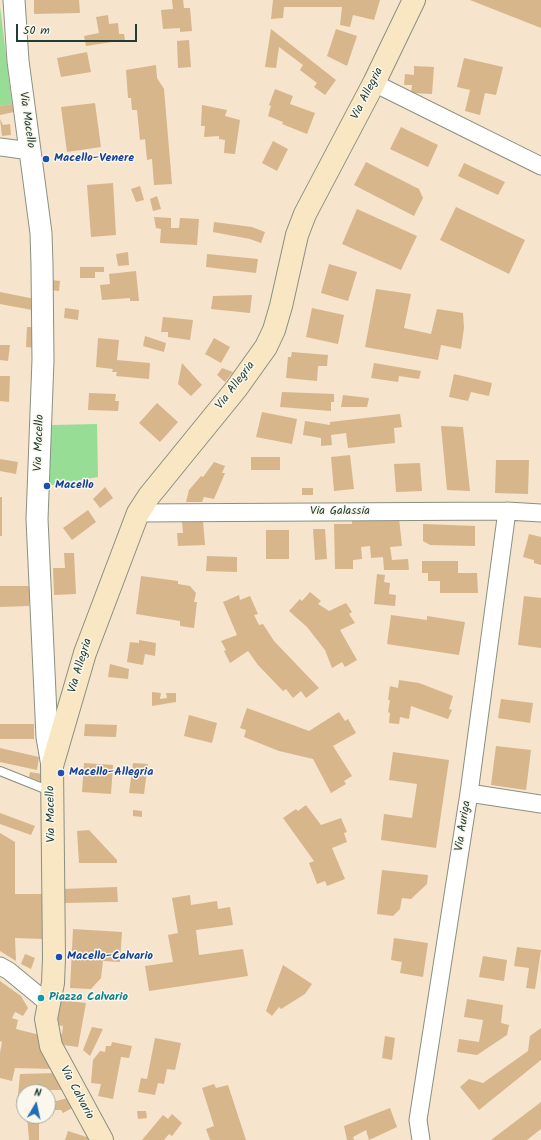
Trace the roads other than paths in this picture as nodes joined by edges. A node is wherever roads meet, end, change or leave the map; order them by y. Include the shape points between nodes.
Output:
1 (14, 0) edge
2 (414, 0) edge
3 (374, 83) junction
4 (0, 148) edge
5 (30, 151) junction
6 (541, 166) edge
7 (507, 511) junction
8 (138, 513) junction
9 (541, 513) edge
10 (52, 766) junction
11 (0, 771) edge
12 (52, 792) junction
13 (469, 793) junction
14 (541, 804) edge
15 (0, 966) edge
16 (49, 1004) junction
17 (102, 1140) edge
18 (421, 1140) edge

1 - 5 street, Via Macello via 18,61
2 - 3 main road, Via Allegria
3 - 6 street
3 - 8 main road, Via Allegria via 303,221 292,254 274,330 266,347
4 - 5 street
5 - 10 street, Via Macello via 41,233 43,288 37,519 47,737
7 - 8 street, Via Galassia
7 - 9 street, Via Galassia
7 - 13 street, Via Auriga
8 - 10 main road, Via Allegria via 84,653
10 - 12 main road, Via Macello
11 - 12 lane
12 - 16 main road, Via Macello via 54,958
13 - 14 street
13 - 18 street, Via Auriga via 418,1120
15 - 16 street
16 - 17 main road, Via Calvario via 46,1018 51,1046

